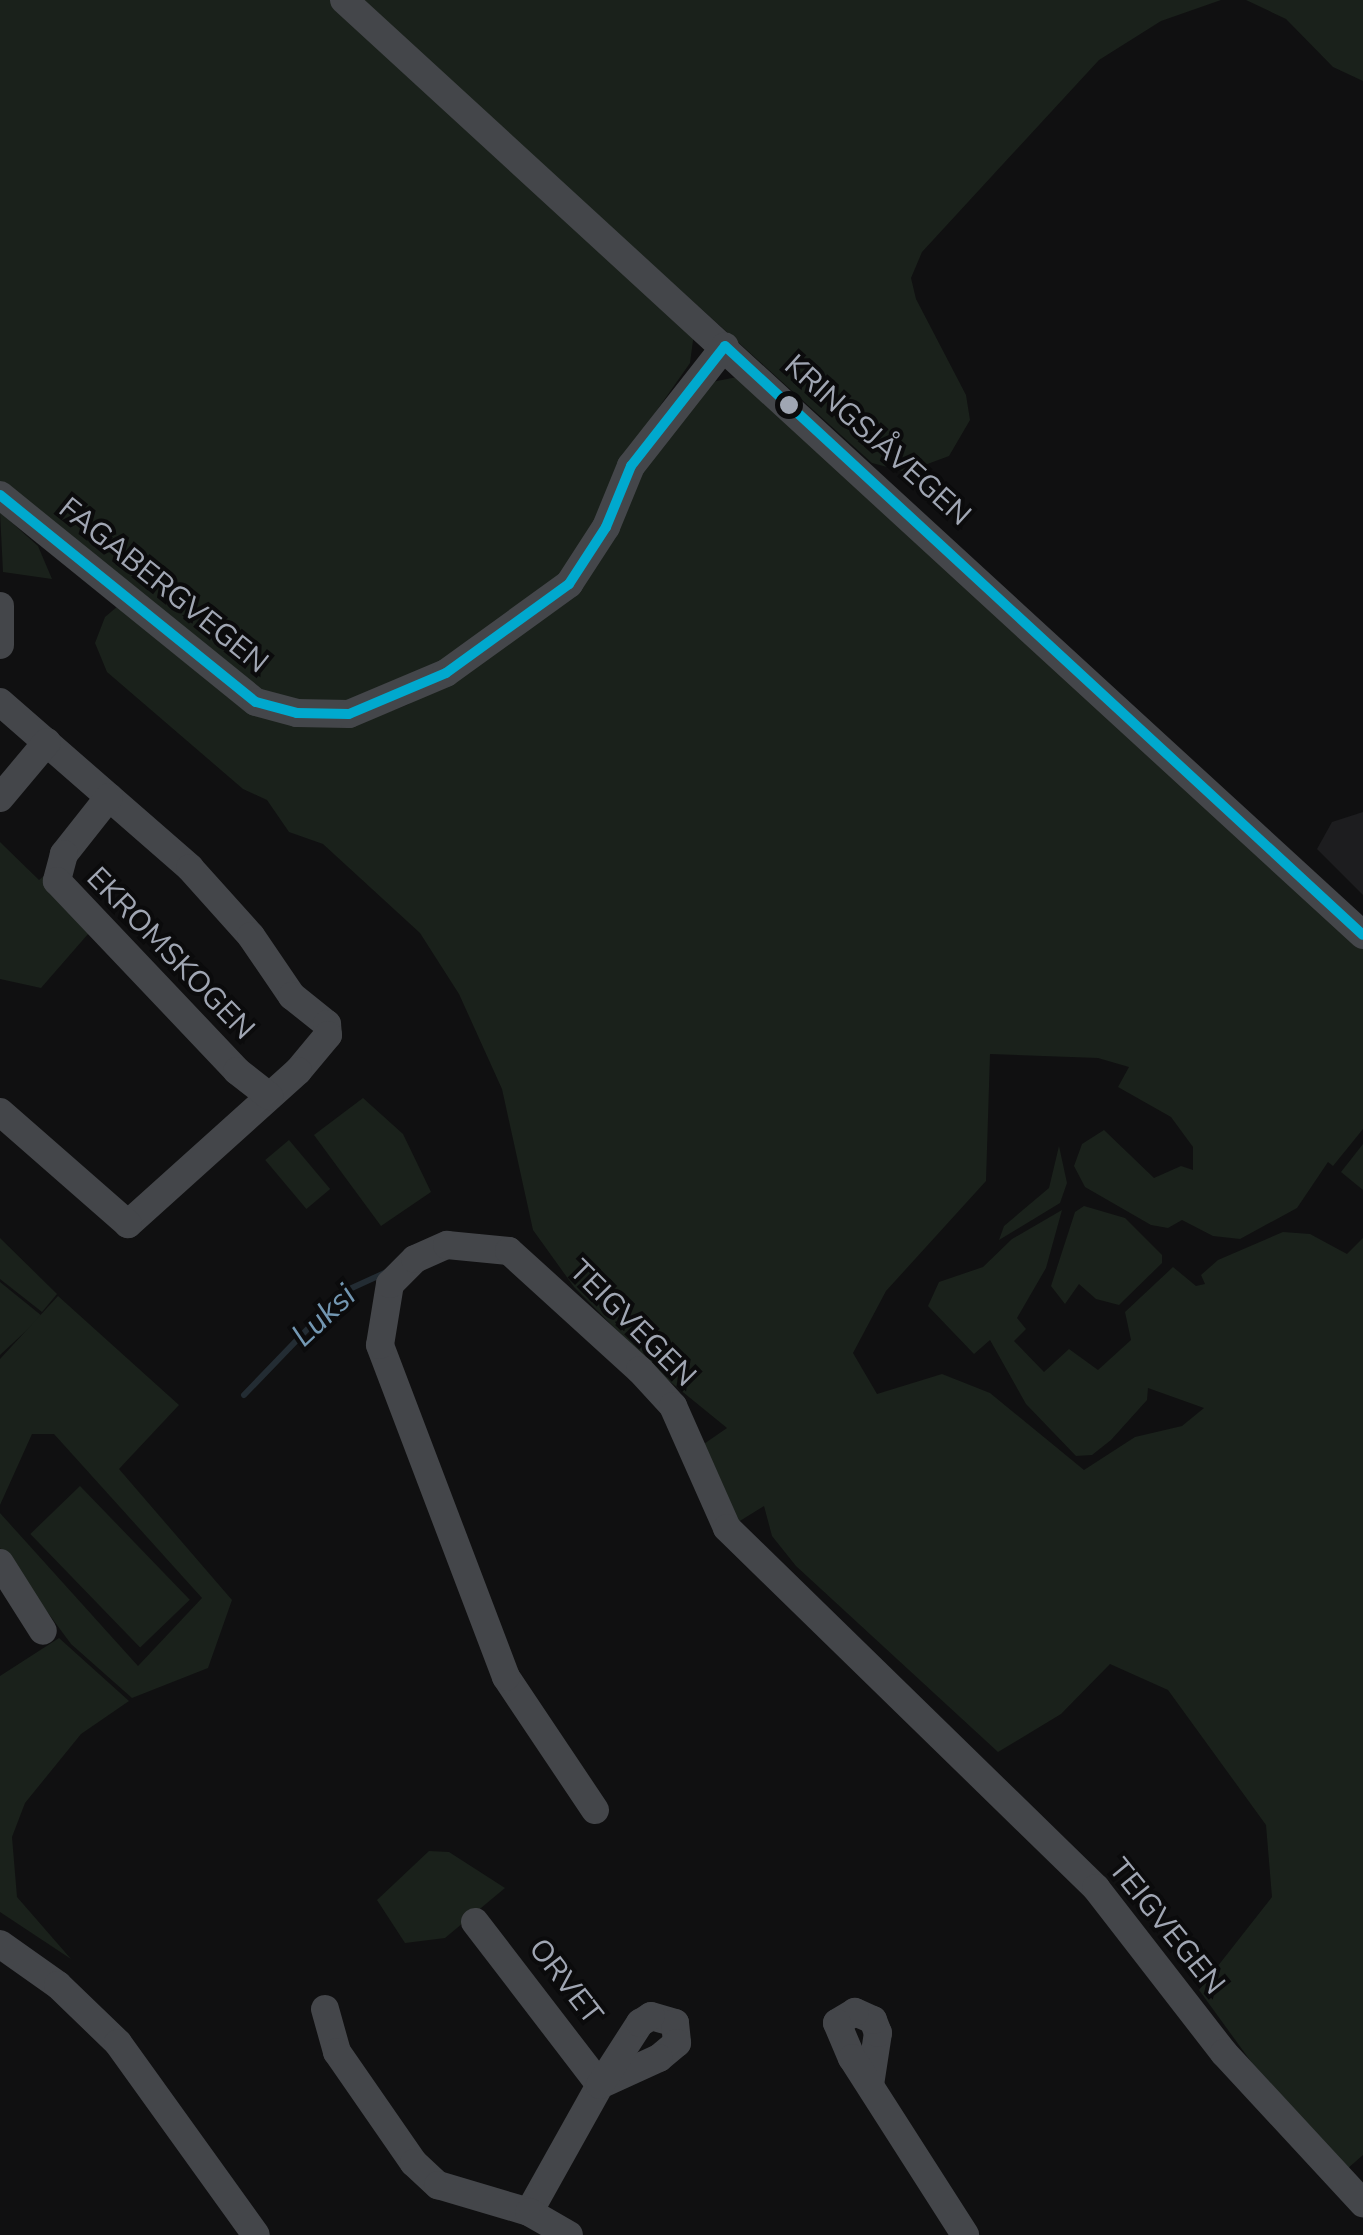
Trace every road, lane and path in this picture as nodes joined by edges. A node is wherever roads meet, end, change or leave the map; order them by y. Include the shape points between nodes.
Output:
1 (344, 0) edge
2 (724, 346) junction
3 (0, 495) edge
4 (0, 606) edge
5 (0, 645) edge
6 (0, 702) edge
7 (47, 742) junction
8 (109, 797) junction
9 (0, 798) edge
10 (1363, 934) edge
11 (269, 1096) junction
12 (0, 1112) edge
13 (0, 1563) edge
14 (43, 1631) dead end
15 (594, 1810) dead end
16 (475, 1922) dead end
17 (0, 1944) edge
18 (324, 2010) dead end
19 (870, 2085) dead end
20 (1363, 2202) edge
21 (529, 2212) junction
22 (256, 2235) edge
23 (570, 2235) edge
24 (964, 2235) edge

1 - 2 street, KRINGSJÅVEGEN
2 - 3 street, FAGABERGVEGEN via 631,466 606,527 569,584 446,673 349,714 297,714 256,702
2 - 10 street, KRINGSJÅVEGEN
4 - 5 street
6 - 7 street, EKROMSKOGEN
7 - 8 street, EKROMSKOGEN
7 - 9 street
8 - 11 street, EKROMSKOGEN via 64,854 57,881
8 - 11 street, EKROMSKOGEN via 190,868 251,936 292,996 326,1024 318,1050
11 - 12 street, EKROMSKOGEN via 128,1224
13 - 14 street
15 - 20 street, TEIGVEGEN via 506,1677 380,1345 390,1284 415,1259 447,1246 510,1251 640,1370 674,1406 727,1528 1096,1888 1224,2053
16 - 21 street, ORVET via 600,2085
17 - 22 street via 58,1985 118,2043
18 - 21 street via 337,2052 414,2163 438,2185
19 - 24 street
21 - 23 street

